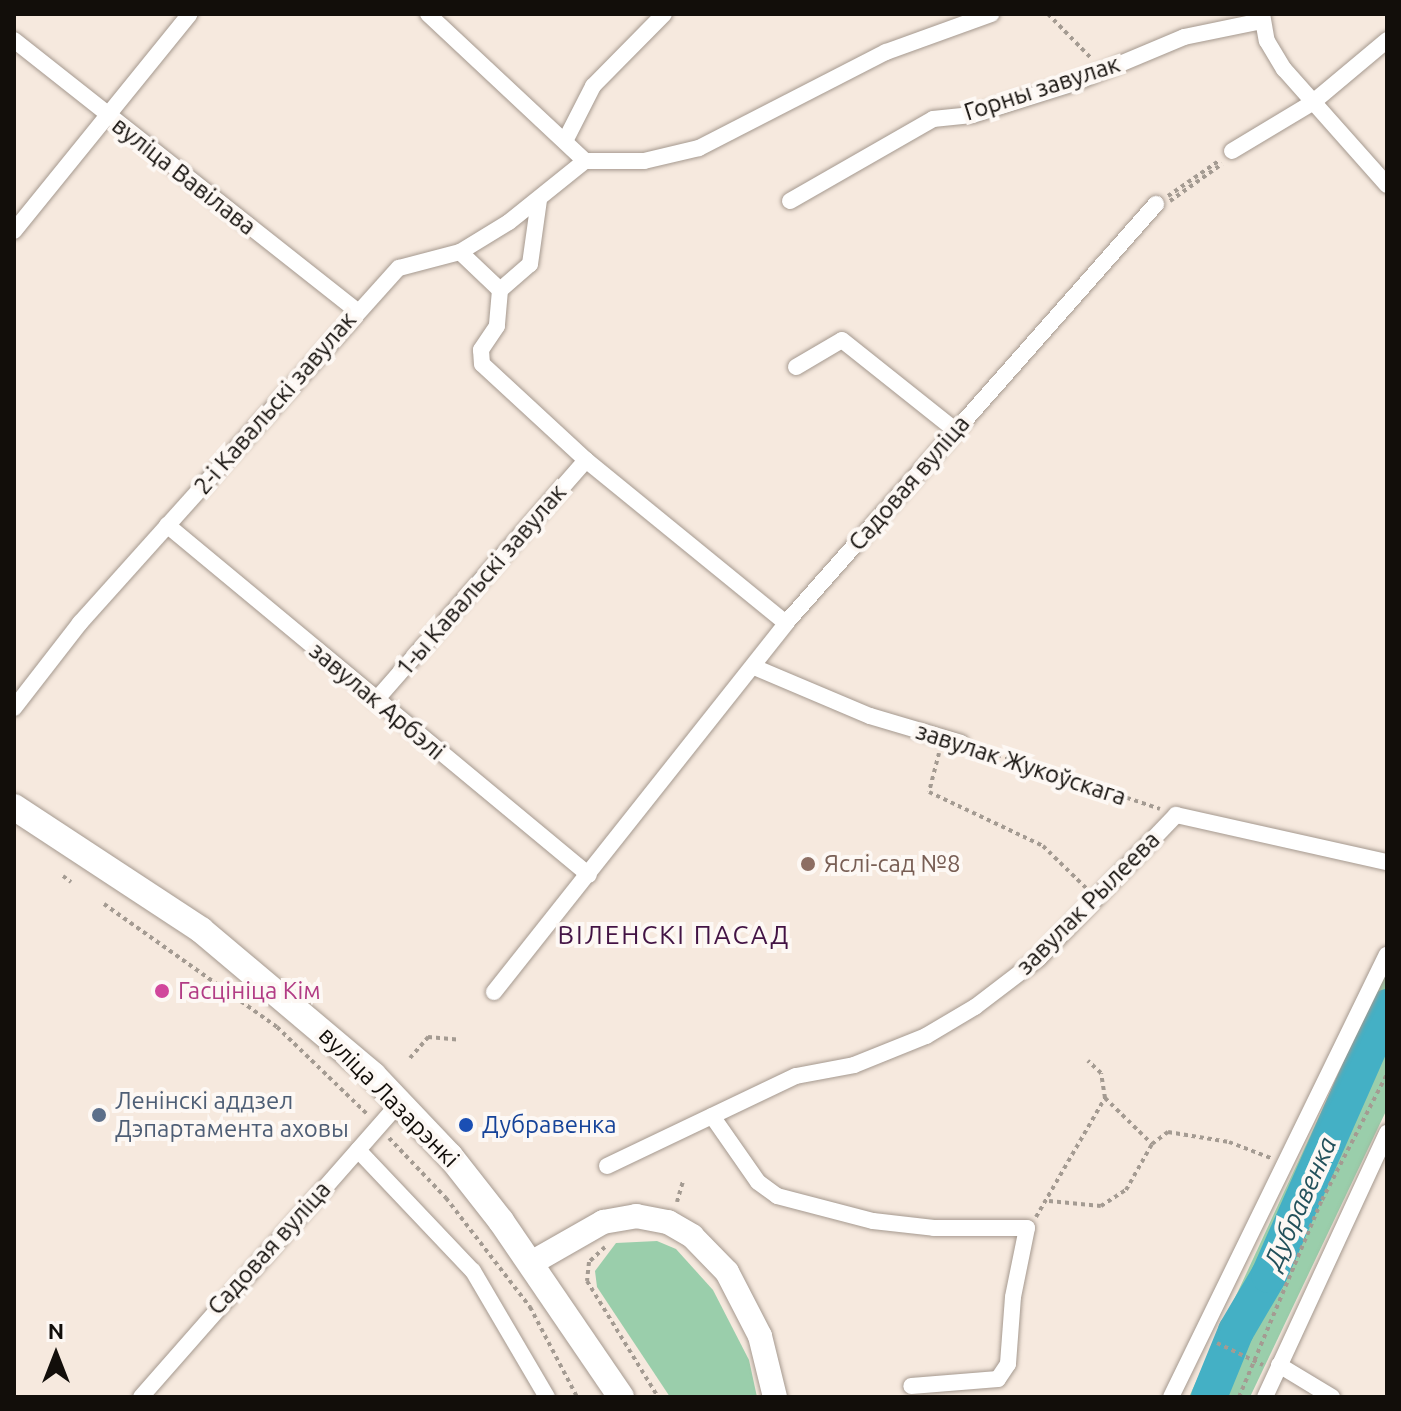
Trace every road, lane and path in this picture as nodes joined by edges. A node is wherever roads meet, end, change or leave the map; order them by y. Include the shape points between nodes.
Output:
1 (190, 14) edge
2 (428, 14) edge
3 (664, 14) edge
4 (991, 14) edge
5 (1048, 14) edge
6 (1262, 17) edge
7 (14, 40) edge
8 (1387, 40) edge
9 (1103, 71) junction
10 (1312, 103) junction
11 (106, 116) junction
12 (565, 141) junction
13 (1237, 148) junction
14 (585, 161) junction
15 (1387, 185) edge
16 (539, 200) junction
17 (790, 201) dead end
18 (1152, 209) junction
19 (14, 231) edge
20 (460, 252) junction
21 (500, 290) junction
22 (356, 310) junction
23 (796, 367) dead end
24 (955, 430) junction
25 (586, 460) junction
26 (167, 525) junction
27 (786, 623) junction
28 (754, 667) junction
29 (376, 700) junction
30 (14, 708) edge
31 (944, 737) junction
32 (961, 743) joint
33 (14, 807) edge
34 (1176, 815) junction
35 (1387, 862) edge
36 (589, 875) junction
37 (63, 876) dead end
38 (71, 882) dead end
39 (1097, 898) junction
40 (1387, 955) edge
41 (494, 992) dead end
42 (460, 1040) dead end
43 (410, 1058) dead end
44 (1088, 1061) dead end
45 (1387, 1074) edge
46 (1105, 1098) junction
47 (400, 1102) junction
48 (712, 1116) junction
49 (1387, 1133) edge
50 (1152, 1144) junction
51 (358, 1150) junction
52 (1262, 1155) dead end
53 (607, 1166) dead end
54 (683, 1181) dead end
55 (1049, 1201) junction
56 (677, 1202) dead end
57 (1027, 1228) junction
58 (607, 1245) dead end
59 (533, 1262) junction
60 (1214, 1341) dead end
61 (1249, 1357) dead end
62 (1279, 1365) junction
63 (911, 1386) dead end
64 (141, 1397) edge
65 (547, 1397) edge
66 (621, 1397) edge
67 (658, 1397) edge
68 (775, 1397) edge
69 (1171, 1397) edge
70 (1239, 1397) edge
71 (1265, 1397) edge
72 (1332, 1397) edge

1 - 11 street
2 - 12 street
3 - 12 street via 593,86
4 - 14 street via 886,52 699,148 644,161
5 - 9 path
6 - 9 street, Горны завулак via 1184,37
6 - 10 street via 1267,41
7 - 11 street, вуліца Вавілава
8 - 10 street
9 - 17 street, Горны завулак via 972,115 933,119
10 - 13 street
10 - 15 street
11 - 19 street
11 - 22 street, вуліца Вавілава
12 - 14 street
13 - 18 path
13 - 18 path
14 - 16 street, 2-і Кавальскі завулак
16 - 20 street, 2-і Кавальскі завулак
16 - 21 street via 530,264
18 - 24 street, Садовая вуліца
20 - 21 street
20 - 22 street, 2-і Кавальскі завулак via 399,268
21 - 25 street via 497,326 481,350 482,364
22 - 26 street, 2-і Кавальскі завулак
23 - 24 street via 842,340
24 - 27 street, Садовая вуліца
25 - 27 street
25 - 29 street, 1-ы Кавальскі завулак
26 - 29 street, завулак Арбэлі
26 - 30 street, 2-і Кавальскі завулак
27 - 28 street, Садовая вуліца
28 - 31 street, завулак Жукоўскага via 870,716
28 - 36 street, Садовая вуліца
29 - 36 street, завулак Арбэлі
31 - 32 street, завулак Жукоўскага
31 - 39 path via 929,792 1043,846
32 - 34 path, завулак Жукоўскага
33 - 47 main road, вуліца Лазарэнкі via 201,930 274,986
34 - 35 street
34 - 39 street, завулак Рылеева
36 - 41 street, Садовая вуліца
37 - 38 path
39 - 48 street, завулак Рылеева via 1039,958 926,1036 854,1065 796,1076
40 - 69 street
42 - 43 path via 428,1037
44 - 46 path via 1101,1073
45 - 70 path via 1322,1200
46 - 50 path
46 - 55 path
47 - 51 street, Садовая вуліца
47 - 59 main road, вуліца Лазарэнкі
48 - 53 street, завулак Рылеева
48 - 57 street via 758,1182 777,1196 873,1221 934,1228
49 - 62 street
50 - 52 path via 1168,1132 1229,1142
50 - 55 path via 1126,1190 1101,1206
51 - 64 street, Садовая вуліца
51 - 65 street via 473,1271
54 - 56 path
55 - 57 path
57 - 63 street via 1013,1297 1008,1364 998,1379
58 - 67 path via 589,1262 587,1281
59 - 66 main road, вуліца Лазарэнкі
59 - 68 street via 603,1222 636,1216 668,1222 692,1236 727,1272 760,1336
60 - 61 path
62 - 71 street
62 - 72 street

